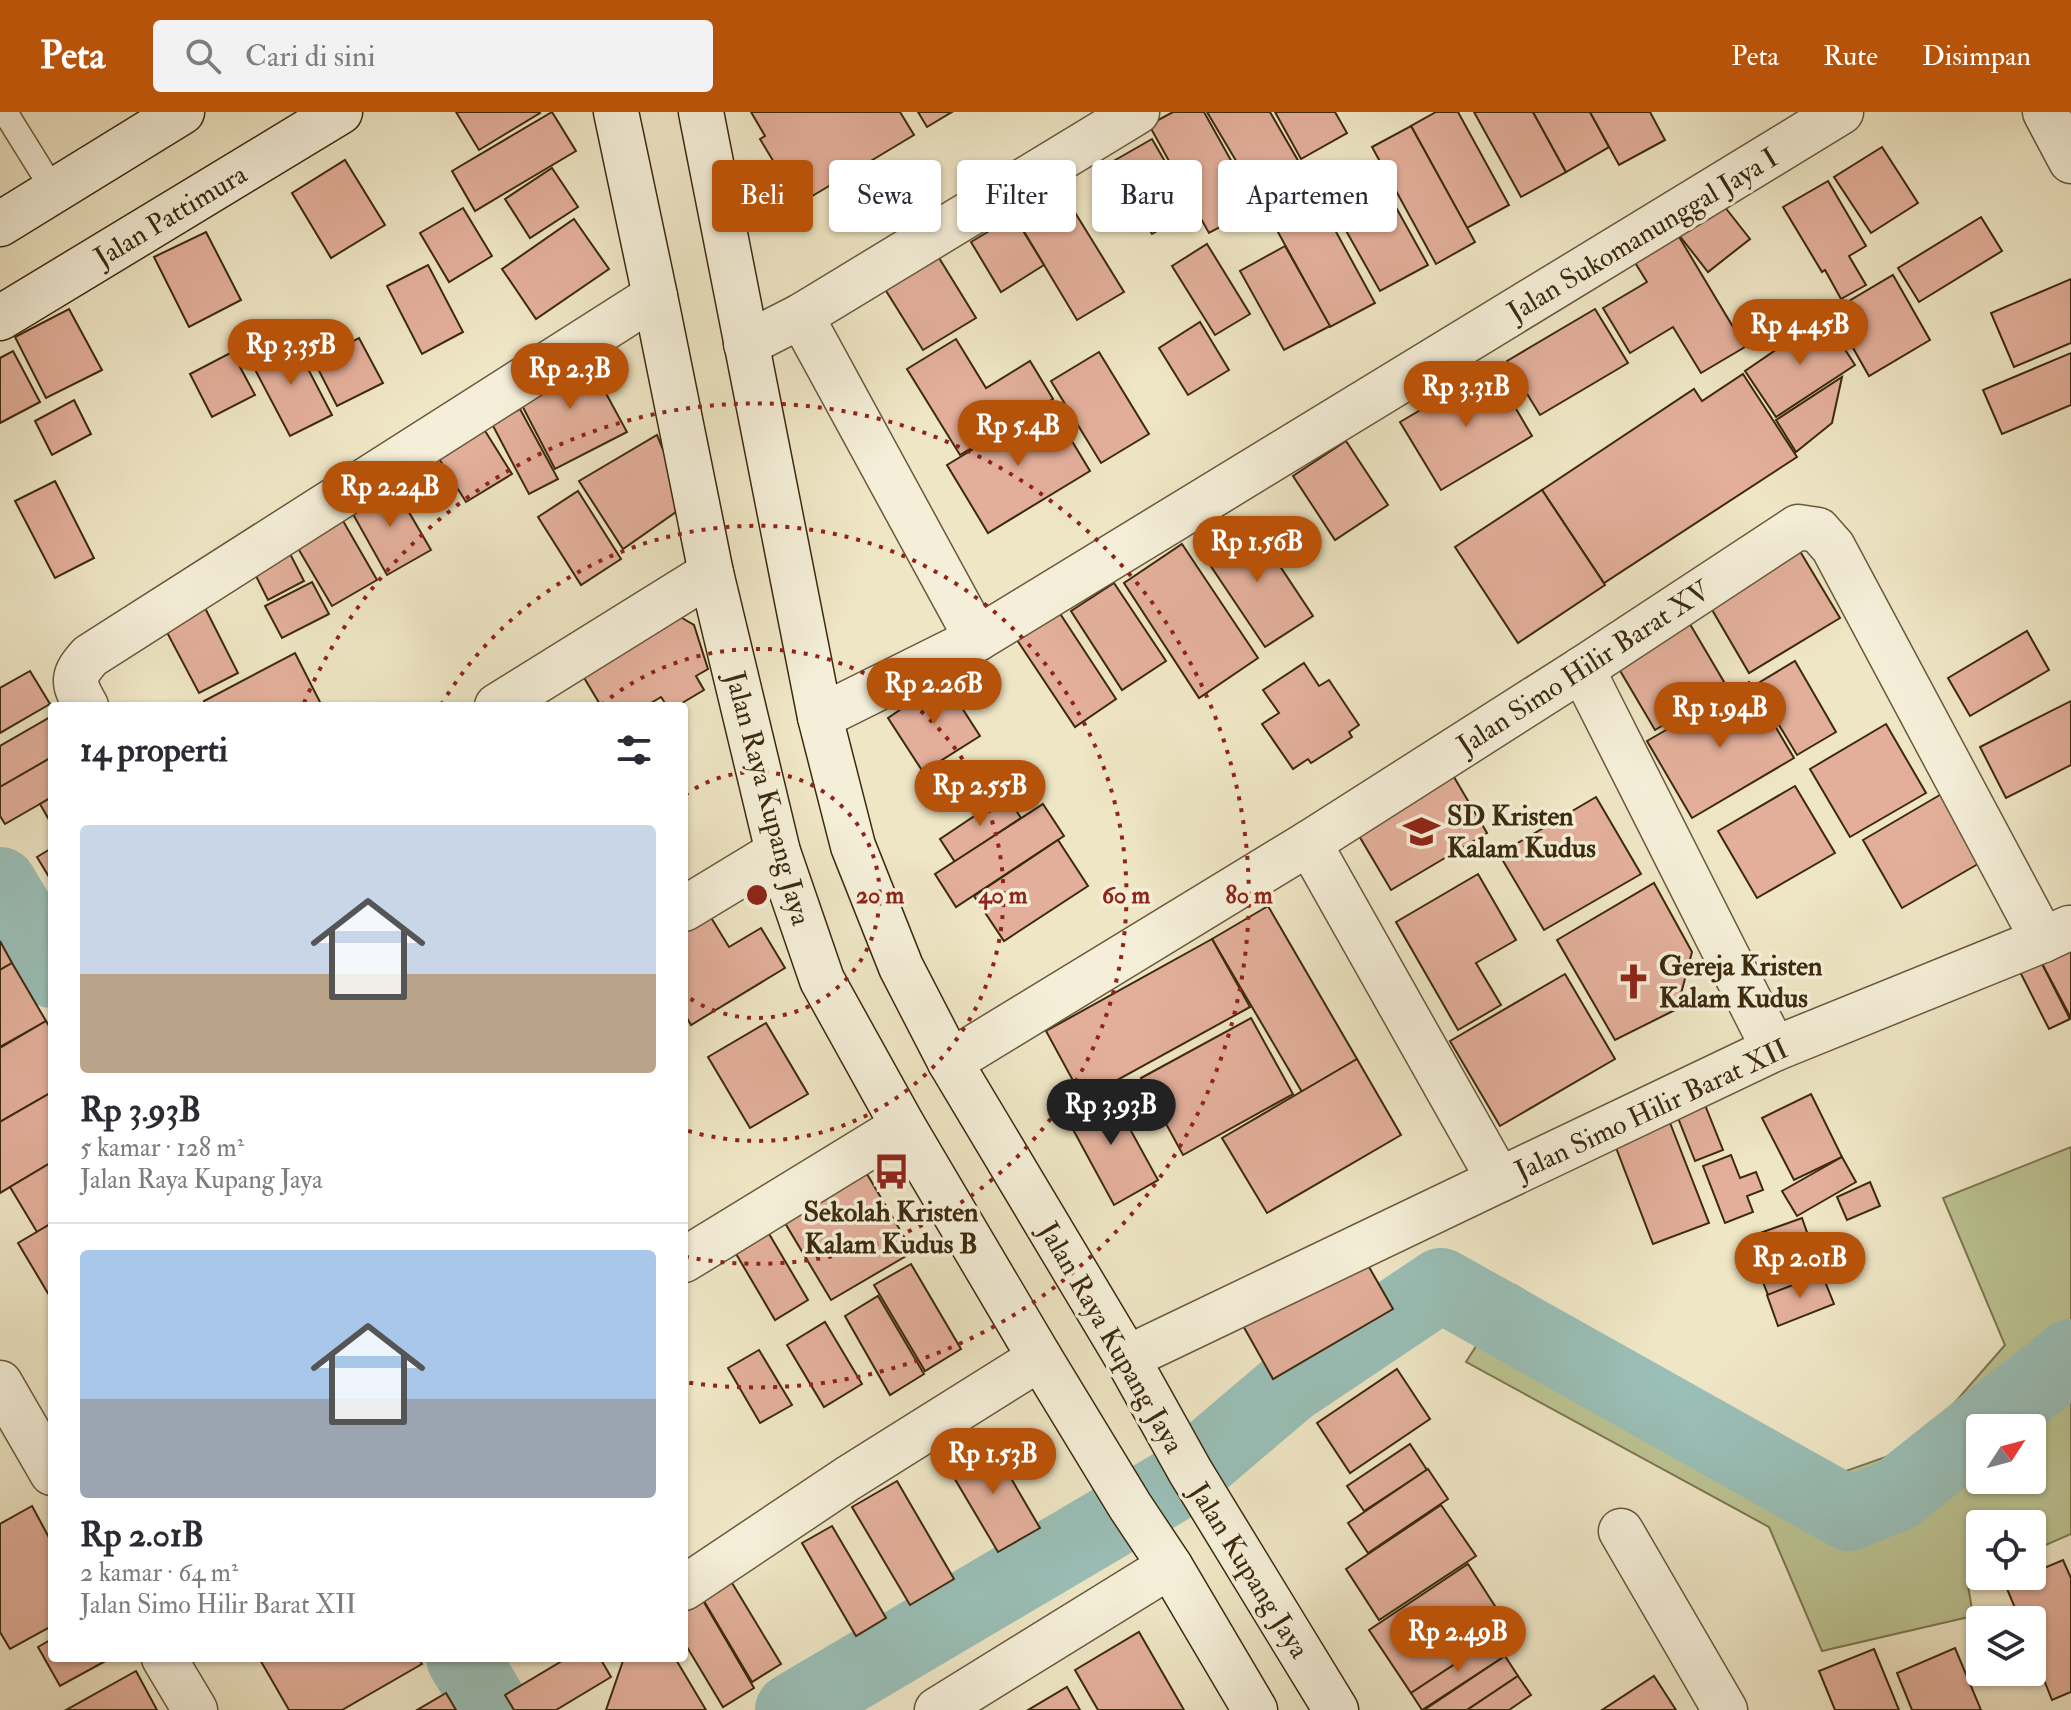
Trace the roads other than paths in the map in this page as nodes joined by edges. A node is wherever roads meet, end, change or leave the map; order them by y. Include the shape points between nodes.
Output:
1 (5, 112) edge
2 (340, 112) edge
3 (616, 112) edge
4 (701, 112) edge
5 (1137, 112) edge
6 (1841, 112) edge
7 (2045, 112) edge
8 (174, 114) edge
9 (2071, 161) edge
10 (54, 191) junction
11 (0, 224) edge
12 (655, 296) junction
13 (801, 316) junction
14 (0, 318) edge
15 (746, 344) junction
16 (711, 573) junction
17 (977, 639) junction
18 (1582, 669) junction
19 (81, 695) edge
20 (503, 702) edge
21 (820, 717) junction
22 (1309, 843) junction
23 (778, 852) junction
24 (688, 907) edge
25 (2057, 934) edge
26 (1774, 1049) junction
27 (950, 1062) junction
28 (903, 1126) junction
29 (1499, 1180) junction
30 (688, 1258) edge
31 (1040, 1358) junction
32 (1127, 1358) junction
33 (0, 1383) edge
34 (13, 1441) edge
35 (48, 1470) edge
36 (1200, 1488) joint
37 (1621, 1531) dead end
38 (1164, 1558) junction
39 (688, 1585) edge
40 (166, 1662) edge
41 (1326, 1694) edge
42 (195, 1710) edge
43 (937, 1710) edge
44 (1255, 1710) edge
45 (1271, 1710) edge
46 (1725, 1710) edge

1 - 10 lane
2 - 14 street, Jalan Pattimura
3 - 12 street, Jalan Raya Kupang Jaya
4 - 15 street, Jalan Raya Kupang Jaya
5 - 13 street
6 - 17 street, Jalan Sukomanunggal Jaya I
7 - 9 street
8 - 10 street
10 - 11 street
12 - 16 street, Jalan Raya Kupang Jaya
12 - 19 street via 90,656 76,671
13 - 15 street
13 - 17 street
15 - 21 street, Jalan Raya Kupang Jaya
16 - 20 street
16 - 23 street, Jalan Raya Kupang Jaya
17 - 21 street, Jalan Sukomanunggal Jaya I
18 - 22 street, Jalan Simo Hilir Barat XV
18 - 25 street, Jalan Simo Hilir Barat XV via 1798,527 1818,530 1833,547
18 - 26 street
21 - 27 street, Jalan Raya Kupang Jaya via 853,846 901,967
22 - 27 street, Jalan Simo Hilir Barat XV
22 - 29 street, Jalan Simo Hilir Barat XII
23 - 24 street
23 - 28 street, Jalan Raya Kupang Jaya via 822,980
25 - 26 street, Jalan Simo Hilir Barat XII
26 - 29 street, Jalan Simo Hilir Barat XII
27 - 32 street, Jalan Raya Kupang Jaya
28 - 30 street
28 - 31 street, Jalan Raya Kupang Jaya
29 - 32 street
31 - 38 street, Jalan Raya Kupang Jaya
31 - 39 street
32 - 36 street, Jalan Raya Kupang Jaya
33 - 34 street
34 - 35 street
36 - 41 street, Jalan Kupang Jaya
37 - 46 street
38 - 43 street
38 - 44 street
40 - 42 street
41 - 45 street

